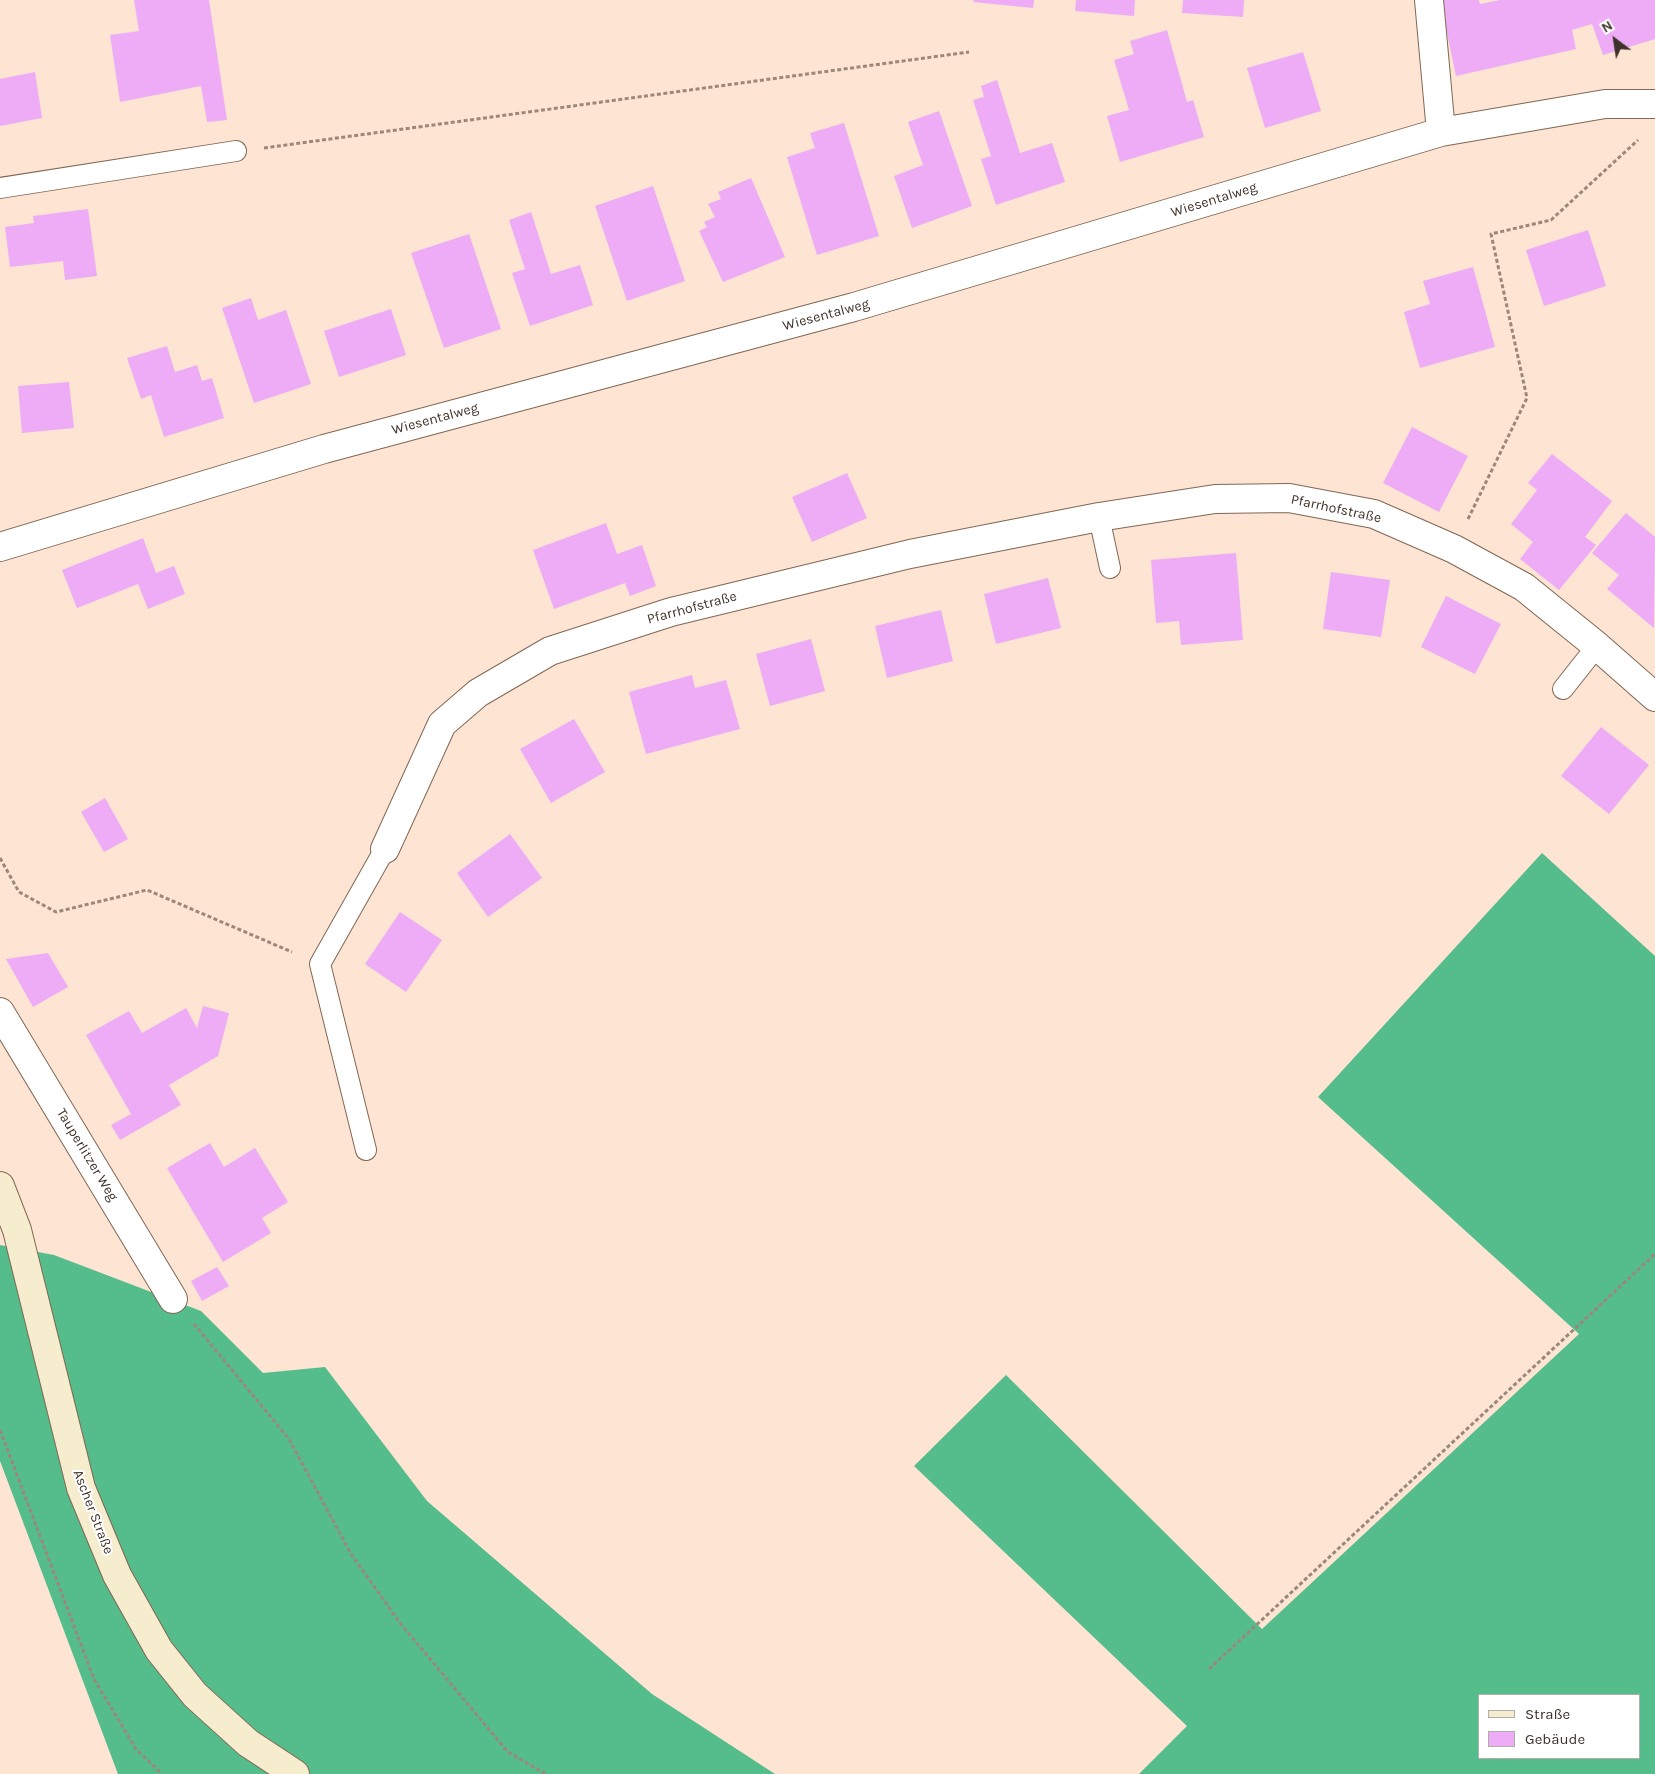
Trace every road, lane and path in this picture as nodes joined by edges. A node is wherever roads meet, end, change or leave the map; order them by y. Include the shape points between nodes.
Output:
1 (1429, 0) edge
2 (969, 52) dead end
3 (1655, 104) edge
4 (1440, 132) junction
5 (1639, 139) dead end
6 (236, 151) joint
7 (0, 188) edge
8 (1099, 517) junction
9 (0, 547) edge
10 (1454, 548) junction
11 (1110, 568) dead end
12 (1597, 646) junction
13 (1563, 689) dead end
14 (1655, 697) edge
15 (385, 849) joint
16 (0, 858) edge
17 (320, 964) junction
18 (0, 1012) edge
19 (366, 1150) dead end
20 (0, 1186) edge
21 (1655, 1254) edge
22 (173, 1299) joint
23 (0, 1430) edge
24 (1209, 1669) dead end
25 (162, 1774) edge
26 (295, 1774) edge
27 (546, 1774) edge

1 - 4 street
2 - 6 path
3 - 4 street, Wiesentalweg via 1605,104
4 - 9 street, Wiesentalweg via 854,307 324,449
5 - 10 path via 1551,220 1491,234 1527,398
6 - 7 lane
8 - 10 street, Pfarrhofstraße via 1214,499 1289,498 1374,514
8 - 11 lane
8 - 15 street, Pfarrhofstraße via 910,554 671,612 550,651 478,693 442,724
10 - 12 street, Pfarrhofstraße via 1524,587
12 - 13 lane
12 - 14 street, Pfarrhofstraße
15 - 17 lane
16 - 17 path via 19,892 56,912 146,890
17 - 19 lane
18 - 22 street, Tauperlitzer Weg
20 - 26 street, Ascher Straße via 17,1230 81,1488 117,1575 159,1650 196,1695 248,1743
21 - 24 path
22 - 27 path via 289,1439 351,1554 400,1623 508,1752
23 - 25 path via 94,1679 136,1749

